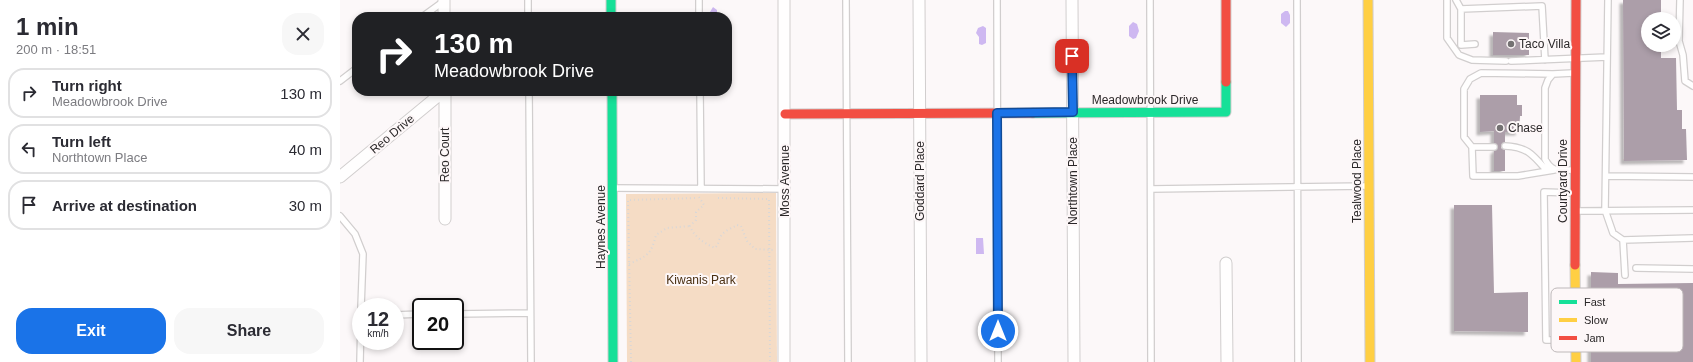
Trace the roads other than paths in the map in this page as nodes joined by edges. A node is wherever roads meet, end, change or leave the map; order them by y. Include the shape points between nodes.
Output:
1 (444, 0) edge
2 (528, 0) edge
3 (611, 0) edge
4 (699, 0) edge
5 (784, 0) edge
6 (846, 0) edge
7 (920, 0) edge
8 (997, 0) edge
9 (1072, 0) edge
10 (1150, 0) edge
11 (1226, 0) edge
12 (1297, 0) edge
13 (1368, 0) edge
14 (1446, 0) edge
15 (1456, 0) edge
16 (1576, 0) edge
17 (1608, 0) edge
18 (1680, 0) edge
19 (1460, 9) junction
20 (428, 12) edge
21 (444, 12) edge
22 (528, 12) edge
23 (611, 12) edge
24 (700, 12) edge
25 (1475, 44) dead end
26 (1607, 57) junction
27 (1576, 58) junction
28 (1545, 60) junction
29 (352, 72) edge
30 (1576, 73) junction
31 (1554, 74) junction
32 (340, 81) edge
33 (1693, 86) edge
34 (438, 96) edge
35 (444, 96) edge
36 (528, 96) edge
37 (612, 96) edge
38 (700, 96) edge
39 (1073, 112) junction
40 (1151, 112) junction
41 (920, 113) junction
42 (997, 113) junction
43 (785, 114) junction
44 (846, 114) junction
45 (1472, 146) junction
46 (1505, 146) dead end
47 (1494, 147) dead end
48 (1554, 170) junction
49 (1574, 170) junction
50 (1547, 171) junction
51 (1606, 176) junction
52 (340, 177) edge
53 (1693, 177) edge
54 (1369, 186) junction
55 (1298, 187) junction
56 (612, 188) junction
57 (701, 188) junction
58 (785, 189) junction
59 (1151, 189) junction
60 (1574, 193) junction
61 (1605, 210) junction
62 (1693, 210) edge
63 (1574, 211) junction
64 (340, 216) edge
65 (445, 219) dead end
66 (1693, 238) edge
67 (1623, 240) junction
68 (1226, 263) dead end
69 (1636, 268) dead end
70 (1693, 269) edge
71 (1625, 275) dead end
72 (1575, 288) edge
73 (361, 298) edge
74 (530, 313) junction
75 (464, 314) edge
76 (1551, 340) edge
77 (360, 350) edge
78 (360, 362) edge
79 (530, 362) edge
80 (614, 362) edge
81 (784, 362) edge
82 (848, 362) edge
83 (921, 362) edge
84 (998, 362) edge
85 (1074, 362) edge
86 (1151, 362) edge
87 (1227, 362) edge
88 (1298, 362) edge
89 (1370, 362) edge

1 - 20 lane
1 - 21 street
2 - 22 lane
3 - 23 street
4 - 24 lane
5 - 43 street, Moss Avenue
6 - 44 lane
7 - 41 street, Goddard Place
8 - 42 lane
9 - 39 street, Northtown Place
10 - 40 lane
11 - 40 street, Meadowbrook Drive via 1226,112
12 - 55 lane
13 - 54 street, Tealwood Place
14 - 28 lane via 1447,38 1459,55 1472,60
15 - 19 lane
16 - 27 street, Courtyard Drive
17 - 26 lane
18 - 33 lane via 1679,41 1683,54 1684,81
19 - 25 lane via 1461,45
19 - 28 lane via 1542,6
26 - 27 lane
26 - 51 lane
27 - 28 lane
27 - 30 street, Courtyard Drive
29 - 32 lane
30 - 31 lane
30 - 49 street, Courtyard Drive
31 - 45 lane via 1481,74 1470,79 1464,89 1464,138
31 - 48 lane via 1545,88 1545,159
34 - 52 street, Reo Drive
35 - 65 street, Reo Court
36 - 74 lane
37 - 56 street, Haynes Avenue
38 - 57 lane
39 - 40 street, Meadowbrook Drive
39 - 42 street, Meadowbrook Drive
39 - 85 street, Northtown Place
40 - 59 lane
41 - 42 street, Meadowbrook Drive
41 - 44 street, Meadowbrook Drive
41 - 83 street, Goddard Place
42 - 84 lane
43 - 44 street, Meadowbrook Drive
43 - 58 street, Moss Avenue
44 - 82 lane
45 - 47 lane
45 - 50 lane via 1473,176 1518,176
46 - 50 lane via 1523,148
48 - 49 lane
48 - 50 lane
49 - 60 street, Courtyard Drive
51 - 53 lane
51 - 61 lane
54 - 55 lane
54 - 89 street, Tealwood Place
55 - 59 lane
55 - 88 lane
56 - 57 lane
56 - 80 street, Haynes Avenue
57 - 58 lane
58 - 81 street, Moss Avenue
59 - 86 lane
60 - 63 street, Courtyard Drive
60 - 76 lane via 1544,192 1546,340
61 - 62 lane
61 - 63 lane
61 - 67 lane via 1613,233
63 - 72 street, Courtyard Drive
64 - 73 lane via 355,234 363,254
66 - 67 lane
67 - 71 lane
68 - 87 street
69 - 70 lane
74 - 75 lane
74 - 79 lane
77 - 78 lane

